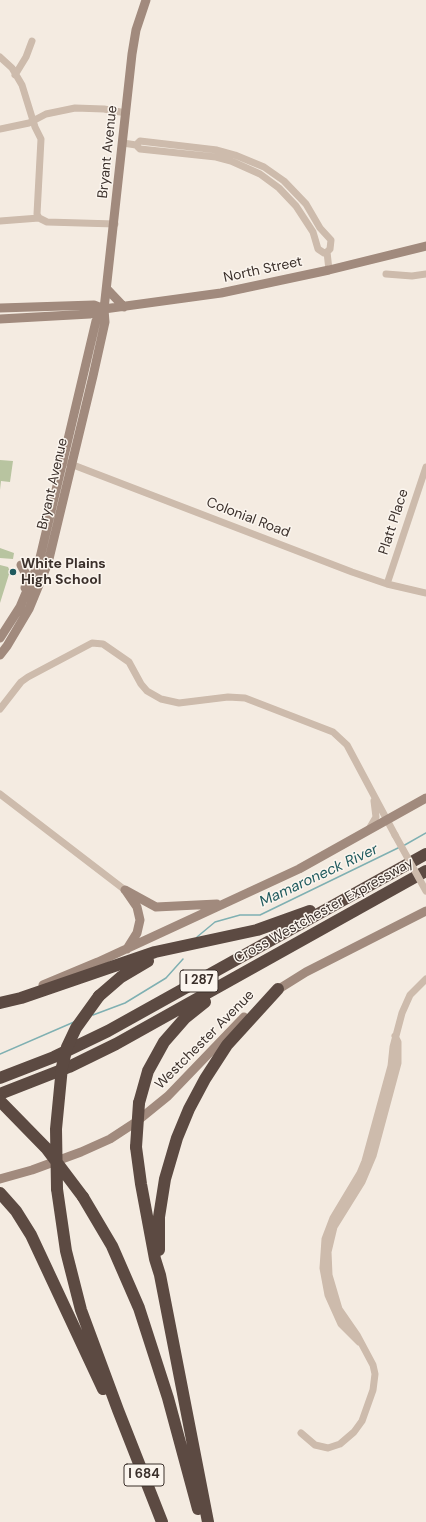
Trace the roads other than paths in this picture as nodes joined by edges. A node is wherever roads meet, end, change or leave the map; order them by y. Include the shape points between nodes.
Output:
1 (146, 0) edge
2 (32, 41) dead end
3 (0, 57) edge
4 (16, 75) junction
5 (126, 113) junction
6 (33, 121) junction
7 (0, 130) edge
8 (123, 143) junction
9 (217, 154) junction
10 (284, 181) junction
11 (279, 188) junction
12 (39, 218) junction
13 (0, 221) edge
14 (115, 224) junction
15 (320, 228) junction
16 (313, 232) junction
17 (426, 246) edge
18 (327, 252) junction
19 (329, 270) junction
20 (386, 274) dead end
21 (426, 274) edge
22 (107, 289) junction
23 (124, 307) junction
24 (0, 308) edge
25 (104, 309) junction
26 (0, 319) edge
27 (62, 461) junction
28 (72, 465) junction
29 (426, 467) edge
30 (21, 565) dead end
31 (387, 584) junction
32 (426, 593) edge
33 (0, 630) edge
34 (0, 638) edge
35 (0, 654) edge
36 (0, 709) edge
37 (0, 794) edge
38 (374, 797) junction
39 (426, 798) edge
40 (387, 820) junction
41 (368, 830) junction
42 (426, 854) edge
43 (426, 871) edge
44 (370, 885) junction
45 (125, 890) junction
46 (426, 891) edge
47 (230, 901) junction
48 (426, 911) edge
49 (214, 941) junction
50 (126, 949) junction
51 (260, 964) junction
52 (426, 979) edge
53 (278, 989) junction
54 (0, 1001) edge
55 (0, 1078) edge
56 (0, 1094) edge
57 (0, 1100) edge
58 (0, 1179) edge
59 (0, 1193) edge
60 (0, 1197) edge
61 (12, 1207) junction
62 (160, 1275) junction
63 (125, 1428) junction
64 (301, 1433) dead end
65 (162, 1522) edge
66 (202, 1522) edge
67 (208, 1522) edge

1 - 5 main road, Bryant Avenue via 136,30
2 - 4 street
3 - 4 street
4 - 6 street via 22,85
5 - 6 street via 75,108 46,114
5 - 8 main road, Bryant Avenue
6 - 7 street
6 - 12 street via 41,139 37,214
8 - 9 street via 136,144 140,141
8 - 14 main road, Bryant Avenue
9 - 10 street via 254,162
9 - 11 street via 249,169
10 - 11 street
10 - 15 street via 306,204
11 - 16 street via 296,206
12 - 13 street
12 - 14 street via 47,222
14 - 22 main road, Bryant Avenue
15 - 16 street
15 - 18 street via 332,244
16 - 18 street via 318,249
17 - 19 main road, North Street
18 - 19 street
19 - 23 main road, North Street via 221,293
20 - 21 street
22 - 23 main road
22 - 25 main road, Bryant Avenue
23 - 25 main road, North Street
24 - 25 main road, North Street via 94,305
25 - 26 main road, North Street via 90,314
25 - 27 main road, Bryant Avenue via 96,321
25 - 28 main road, Bryant Avenue via 105,322
27 - 28 street, Colonial Road
27 - 34 main road, Bryant Avenue via 39,562 20,607
28 - 31 street, Colonial Road
28 - 35 main road, Bryant Avenue via 48,563 38,590 24,619
29 - 31 street, Platt Place
30 - 33 main road via 27,576 26,584
31 - 32 street, Colonial Road
36 - 38 street via 28,677 92,643 99,643 129,662 147,691 161,699 179,703 228,697 245,698 333,732 347,745
37 - 45 street
38 - 40 street
38 - 41 street via 376,817
39 - 40 main road
40 - 41 main road
40 - 46 street, bridge
41 - 47 main road via 298,869
42 - 44 highway, Cross Westchester Expressway / I 287
43 - 51 highway, Cross Westchester Expressway / I 287
44 - 49 highway via 281,923
44 - 55 highway, Cross Westchester Expressway / I 287 via 99,1036
45 - 47 main road via 159,908
45 - 50 main road via 137,907 140,920 136,934
47 - 50 main road
48 - 53 main road, Westchester Avenue
49 - 54 highway via 155,952 21,998
49 - 63 highway, bridge via 168,953 143,963 120,977 99,996 76,1028 62,1067 56,1129 57,1189 62,1232 75,1290 88,1332
50 - 54 main road
51 - 56 highway, Cross Westchester Expressway / I 287 via 102,1051
51 - 62 highway, bridge via 197,1008 174,1029 152,1063 145,1080 136,1121 136,1147 142,1190
52 - 64 street via 410,994 402,1013 395,1036 398,1042 398,1063 373,1156 362,1182 334,1227 328,1252 329,1275 339,1309 364,1346 373,1365 375,1380 369,1407 357,1428 340,1444 328,1448 314,1444
53 - 58 main road, Westchester Avenue via 254,1008 168,1096 136,1122 105,1141 76,1154
53 - 62 highway via 243,1026 218,1058 200,1086 183,1123 162,1195 159,1226
57 - 66 highway, bridge via 46,1148 83,1197 112,1246 139,1308 168,1398
59 - 61 highway
60 - 61 highway
61 - 63 highway via 31,1235 105,1393
62 - 67 highway
63 - 65 highway, I 684

